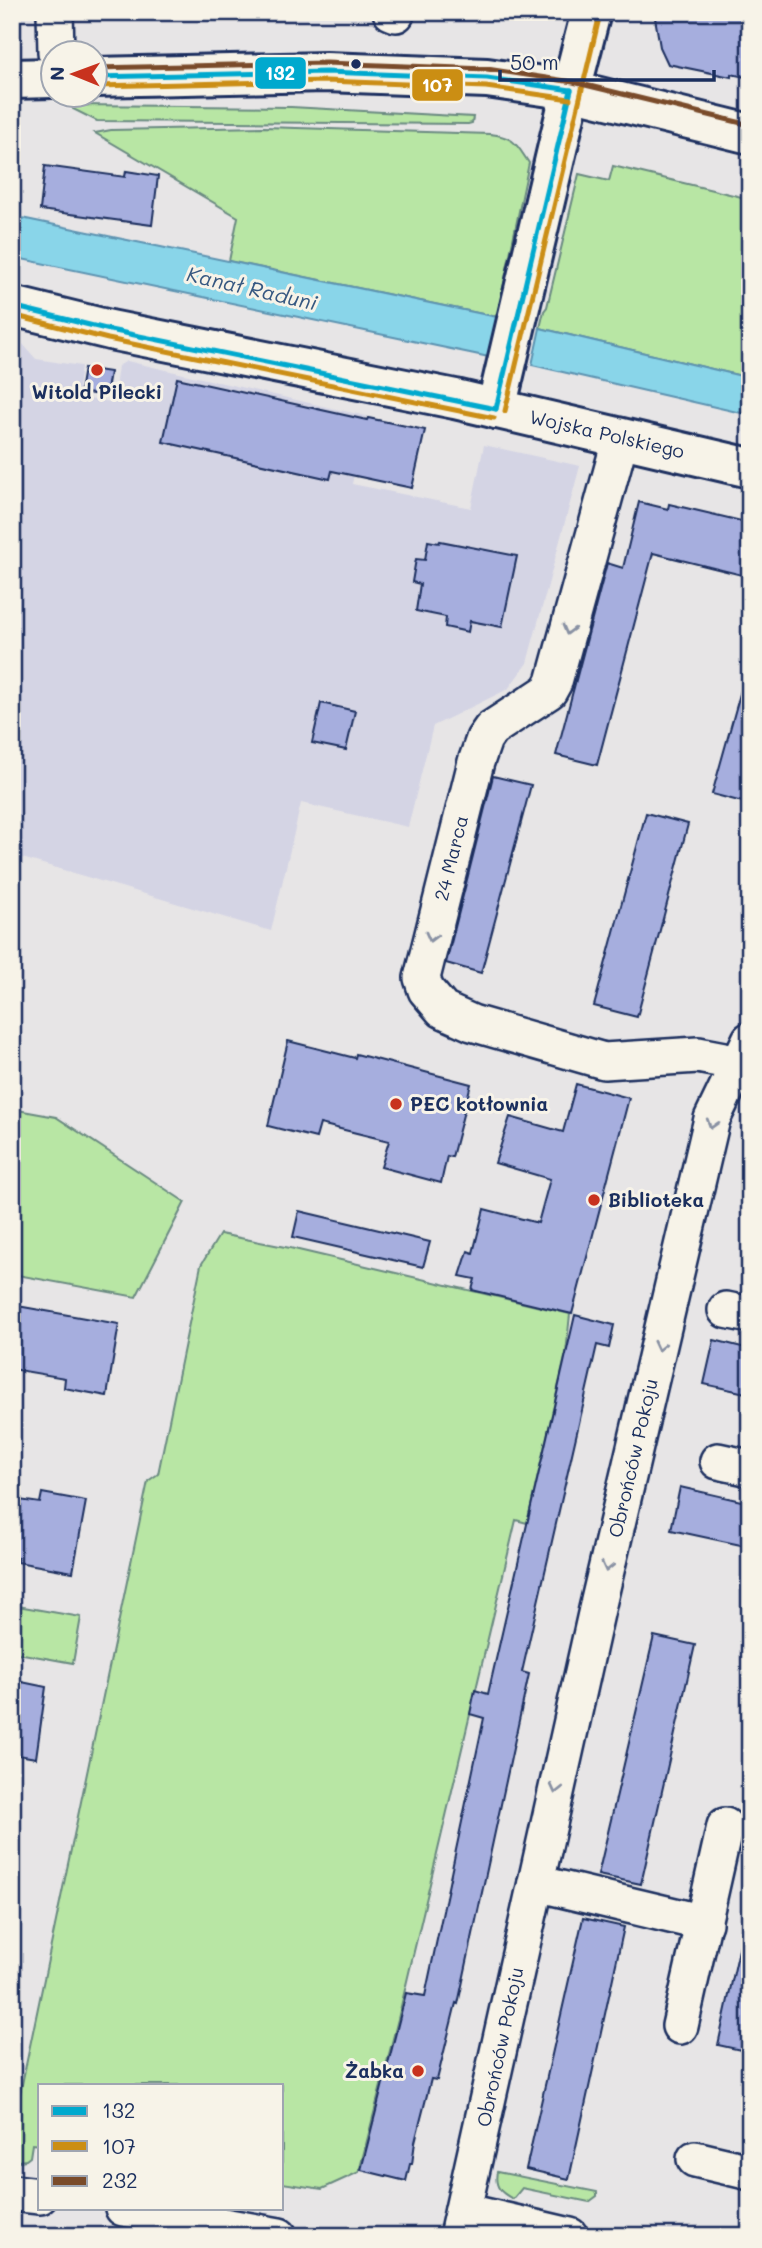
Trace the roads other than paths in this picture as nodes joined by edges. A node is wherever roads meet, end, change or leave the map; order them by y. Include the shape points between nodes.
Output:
1 (55, 12) edge
2 (591, 12) edge
3 (56, 38) edge
4 (108, 76) edge
5 (38, 78) edge
6 (12, 79) edge
7 (571, 90) junction
8 (750, 134) edge
9 (12, 306) edge
10 (496, 409) junction
11 (621, 437) junction
12 (750, 468) edge
13 (747, 1056) edge
14 (725, 1826) dead end
15 (536, 1883) junction
16 (704, 1923) junction
17 (680, 2026) dead end
18 (695, 2159) dead end
19 (750, 2172) edge
20 (12, 2193) edge
21 (38, 2196) edge
22 (134, 2210) edge
23 (460, 2223) edge
24 (279, 2236) edge
25 (570, 2236) edge

1 - 3 street
2 - 7 street
4 - 7 street via 326,72 487,78
5 - 6 street
7 - 8 street
7 - 10 street
9 - 10 street, Wojska Polskiego
10 - 11 street, Wojska Polskiego
11 - 12 street, Wojska Polskiego
11 -> 13 street, 24 Marca via 554,682 549,691 491,729 484,740 422,978 443,1010 472,1023 604,1061
13 -> 15 street, Obrońców Pokoju via 712,1119
14 - 16 street
15 - 16 street
15 - 23 street, Obrońców Pokoju
16 - 17 street
18 - 19 street
20 - 21 street
22 - 24 street
23 - 25 street, Obrońców Pokoju

